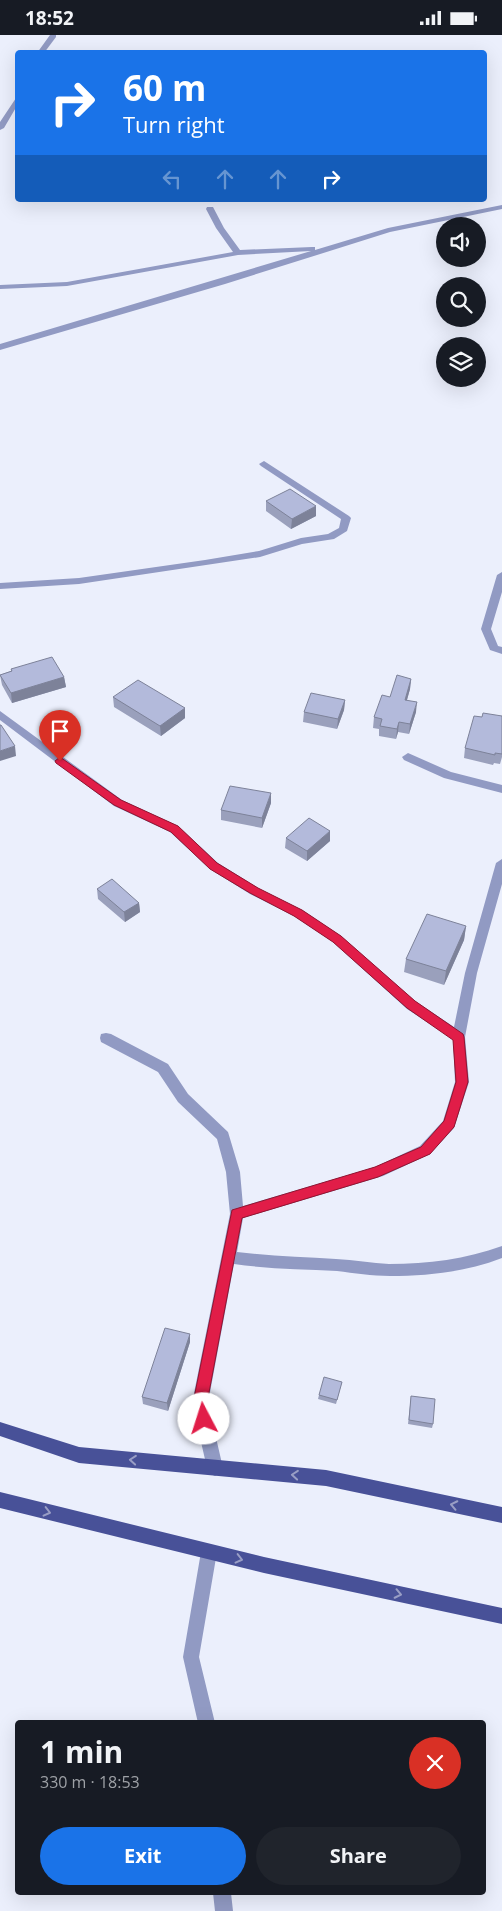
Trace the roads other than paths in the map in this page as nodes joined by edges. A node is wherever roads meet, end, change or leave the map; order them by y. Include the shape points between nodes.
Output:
1 (53, 35) edge
2 (42, 50) edge
3 (15, 102) edge
4 (0, 128) edge
5 (502, 207) edge
6 (210, 209) dead end
7 (326, 249) junction
8 (238, 253) junction
9 (0, 287) edge
10 (0, 347) edge
11 (264, 464) dead end
12 (502, 575) edge
13 (0, 586) edge
14 (502, 651) edge
15 (0, 715) edge
16 (408, 757) dead end
17 (502, 789) edge
18 (502, 863) edge
19 (458, 1037) junction
20 (106, 1038) dead end
21 (237, 1214) junction
22 (502, 1252) edge
23 (229, 1257) junction
24 (0, 1429) edge
25 (216, 1468) junction
26 (0, 1500) edge
27 (502, 1515) edge
28 (209, 1551) junction
29 (502, 1616) edge
30 (206, 1720) edge
31 (222, 1895) edge
32 (224, 1911) edge

1 - 2 street
3 - 4 street
5 - 7 street via 388,230
6 - 8 street
7 - 8 street
7 - 10 street
8 - 9 street via 67,284
11 - 13 street via 346,518 344,529 331,537 205,563 79,581
12 - 14 street via 486,629 494,648
15 - 19 street via 118,803 174,829 214,866 337,939 411,1005
16 - 17 street via 448,775
18 - 19 street via 471,973
19 - 21 street via 462,1082 449,1124 425,1150 378,1172
20 - 21 street via 163,1068 183,1098 223,1137 233,1172
21 - 23 street
22 - 23 street via 446,1267 389,1270
23 - 25 street via 200,1403
25 -> 24 main road via 79,1455
27 -> 25 main road via 326,1478
26 -> 28 main road
28 -> 29 main road
28 - 30 street via 192,1657
31 - 32 street

